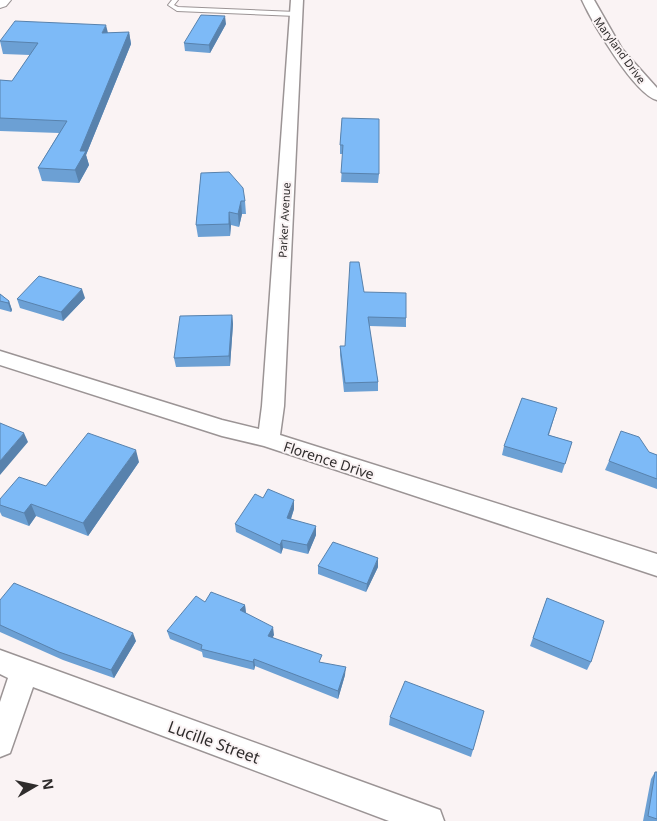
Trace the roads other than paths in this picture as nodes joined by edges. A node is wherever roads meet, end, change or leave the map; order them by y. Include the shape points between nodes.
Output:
1 (2, 0) edge
2 (175, 0) edge
3 (588, 0) edge
4 (0, 3) edge
5 (297, 7) edge
6 (657, 96) edge
7 (0, 358) edge
8 (268, 439) junction
9 (657, 565) edge
10 (12, 667) edge
11 (0, 743) edge
12 (429, 821) edge

1 - 4 main road
2 - 5 lane via 171,5 178,9
3 - 6 street, Maryland Drive via 594,16 618,51
5 - 8 street, Parker Avenue
7 - 8 street, Florence Drive via 222,428
8 - 9 street, Florence Drive
10 - 11 street
10 - 12 street, Lucille Street

